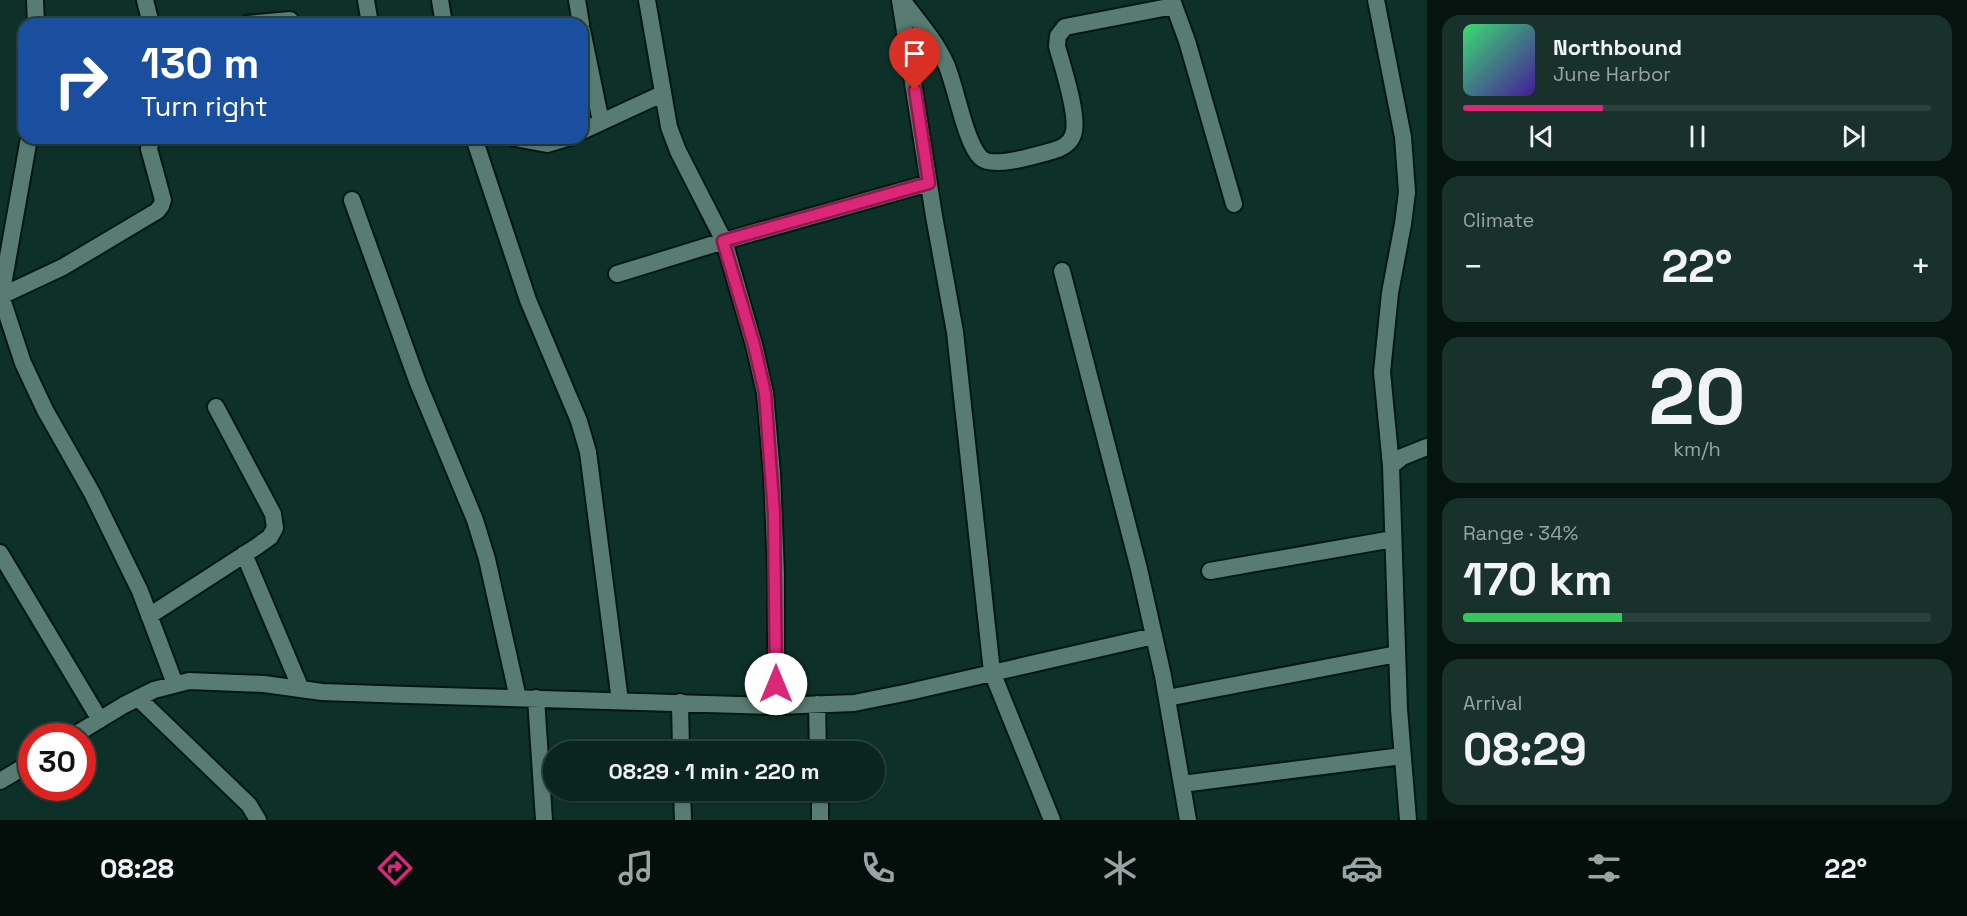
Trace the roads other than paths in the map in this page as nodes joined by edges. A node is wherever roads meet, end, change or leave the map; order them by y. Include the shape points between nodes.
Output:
1 (35, 0) edge
2 (145, 0) edge
3 (366, 0) edge
4 (440, 0) edge
5 (577, 0) edge
6 (647, 0) edge
7 (901, 0) edge
8 (1376, 0) edge
9 (1173, 3) edge
10 (36, 18) edge
11 (150, 18) edge
12 (369, 18) edge
13 (443, 18) edge
14 (580, 18) edge
15 (588, 59) edge
16 (662, 94) junction
17 (601, 122) junction
18 (588, 128) edge
19 (28, 144) edge
20 (150, 144) edge
21 (476, 144) edge
22 (929, 183) junction
23 (352, 200) dead end
24 (1234, 204) dead end
25 (723, 241) junction
26 (1062, 271) dead end
27 (617, 274) dead end
28 (1, 296) edge
29 (216, 407) dead end
30 (1427, 447) edge
31 (1391, 466) junction
32 (1393, 538) junction
33 (0, 554) edge
34 (244, 554) junction
35 (1210, 571) dead end
36 (149, 616) junction
37 (1154, 636) junction
38 (1397, 654) junction
39 (992, 672) junction
40 (175, 684) junction
41 (301, 689) junction
42 (138, 698) junction
43 (518, 698) junction
44 (536, 698) junction
45 (1167, 698) junction
46 (620, 700) junction
47 (680, 702) junction
48 (817, 704) junction
49 (776, 706) junction
50 (100, 720) junction
51 (95, 723) edge
52 (681, 741) edge
53 (818, 741) edge
54 (1402, 756) junction
55 (18, 770) edge
56 (0, 781) edge
57 (1182, 784) junction
58 (682, 801) edge
59 (820, 801) edge
60 (258, 820) edge
61 (544, 820) edge
62 (683, 820) edge
63 (820, 820) edge
64 (1052, 820) edge
65 (1188, 820) edge
66 (1408, 820) edge

1 - 10 street
2 - 11 street
3 - 12 street
4 - 13 street
5 - 14 street
6 - 16 street
7 - 9 street via 939,51 975,147 981,159 992,163 1056,150 1073,136 1072,108 1057,46 1065,27
7 - 22 street
8 - 31 street via 1403,137 1407,192 1382,372
9 - 24 street
15 - 17 street
16 - 17 street
16 - 25 street via 678,151
17 - 18 street
19 - 28 street
20 - 28 street via 162,200 157,211 63,267
21 - 46 street via 528,300 579,421 588,452
22 - 25 street
22 - 39 street via 955,332
23 - 43 street via 418,383 475,520
25 - 27 street
25 - 49 street via 765,393 776,573
26 - 37 street
28 - 36 street via 45,410 92,494
29 - 34 street via 273,514 275,528 270,537
30 - 31 street
31 - 32 street
32 - 35 street
32 - 38 street
33 - 50 street
34 - 36 street
34 - 41 street
36 - 40 street
37 - 39 street
37 - 45 street
38 - 45 street
38 - 54 street
39 - 48 street via 854,703
39 - 64 street
40 - 41 street via 189,681
40 - 42 street
41 - 43 street
42 - 50 street
42 - 60 street via 249,805
43 - 44 street
44 - 46 street
44 - 61 street
45 - 57 street
46 - 47 street
47 - 49 street
47 - 52 street
48 - 49 street
48 - 53 street
50 - 51 street
54 - 57 street
54 - 66 street
55 - 56 street
57 - 65 street
58 - 62 street
59 - 63 street

